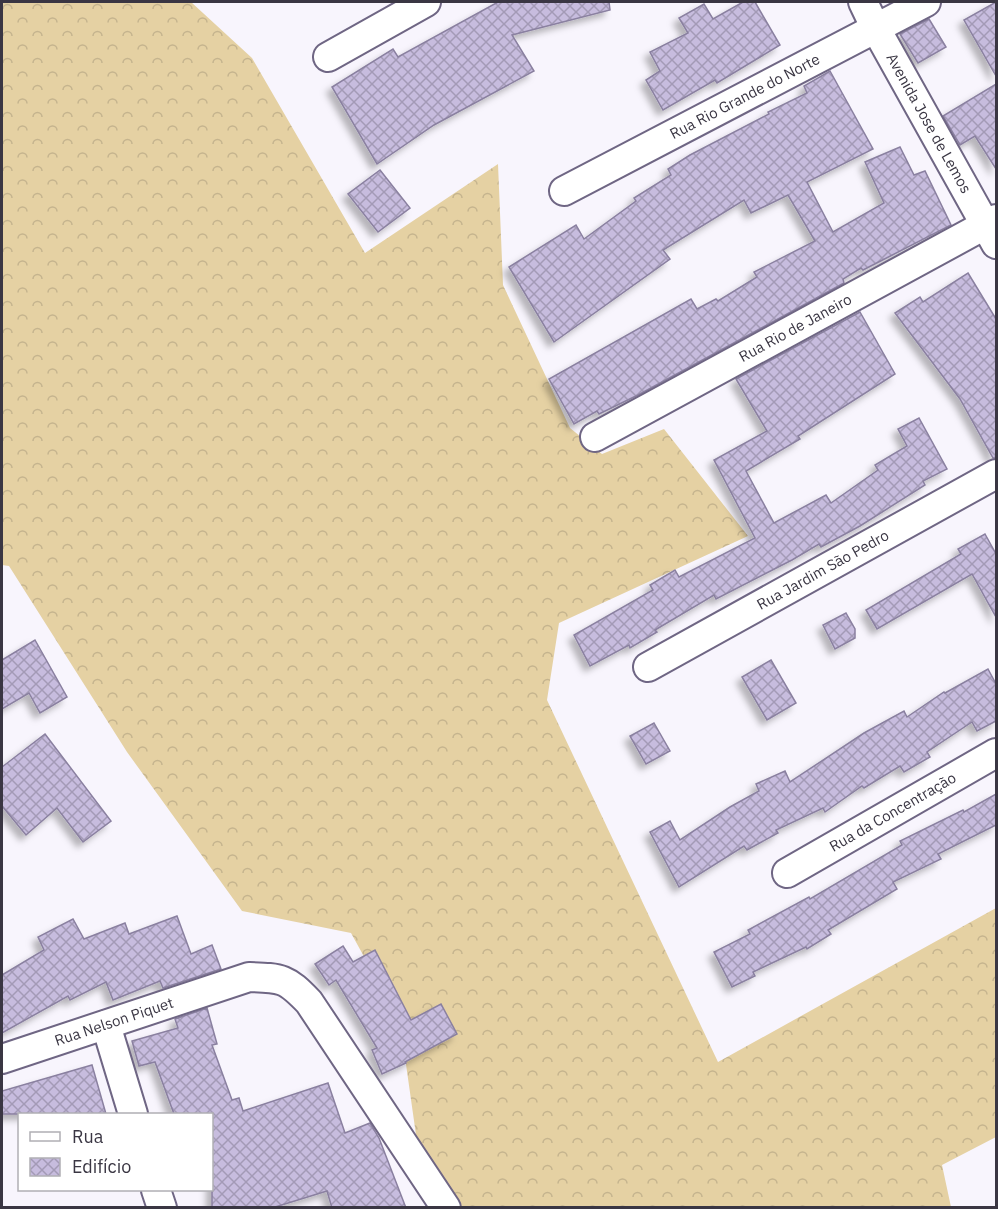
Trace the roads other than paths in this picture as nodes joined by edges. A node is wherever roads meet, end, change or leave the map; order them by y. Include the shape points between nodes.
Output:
1 (426, 2) edge
2 (863, 2) edge
3 (926, 2) edge
4 (875, 27) junction
5 (328, 57) dead end
6 (564, 191) dead end
7 (993, 229) edge
8 (595, 437) dead end
9 (996, 474) edge
10 (648, 667) dead end
11 (996, 753) edge
12 (787, 873) dead end
13 (106, 1025) junction
14 (2, 1059) edge
15 (134, 1113) edge
16 (156, 1191) edge
17 (162, 1208) edge
18 (446, 1208) edge

1 - 5 street
2 - 4 street, Avenida Jose de Lemos
3 - 4 street, Rua Rio Grande do Norte
4 - 6 street, Rua Rio Grande do Norte
4 - 7 street, Avenida Jose de Lemos
7 - 8 street, Rua Rio de Janeiro
9 - 10 street, Rua Jardim São Pedro
11 - 12 street, Rua da Concentração
13 - 14 street, Rua Nelson Piquet
13 - 15 street
13 - 18 street, Rua Nelson Piquet via 249,977 289,982 309,1002
16 - 17 street

